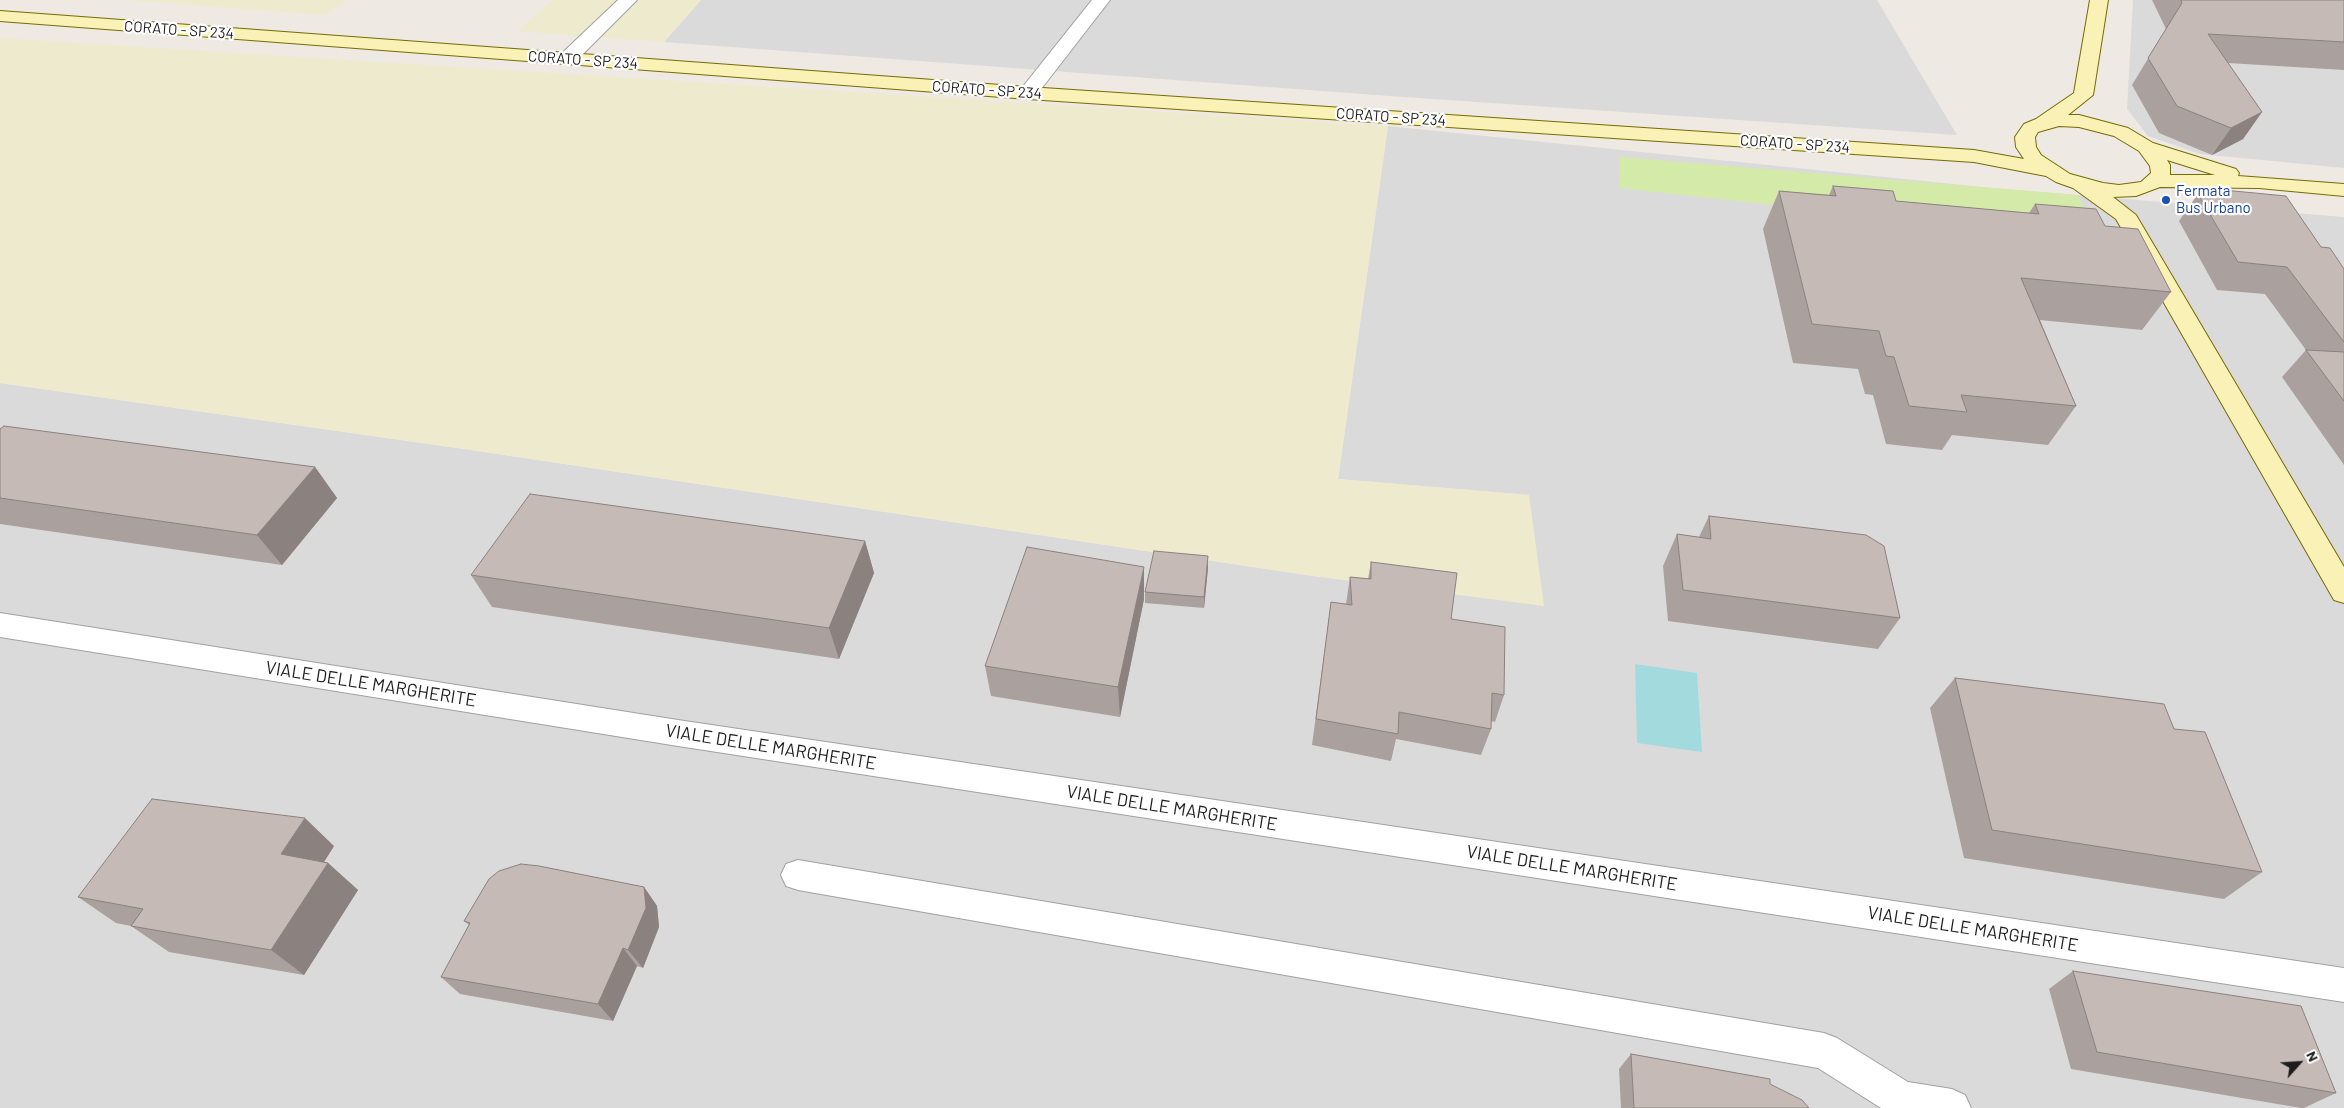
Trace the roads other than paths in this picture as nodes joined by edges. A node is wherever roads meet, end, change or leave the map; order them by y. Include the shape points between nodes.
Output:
1 (628, 0) edge
2 (1100, 0) edge
3 (2099, 0) edge
4 (0, 16) edge
5 (567, 59) junction
6 (1028, 93) junction
7 (2083, 95) junction
8 (2043, 123) junction
9 (2120, 132) junction
10 (2025, 137) junction
11 (2146, 147) junction
12 (1974, 156) junction
13 (2048, 170) junction
14 (2156, 180) junction
15 (2259, 182) junction
16 (2082, 185) junction
17 (2136, 190) junction
18 (2344, 190) edge
19 (2125, 215) junction
20 (2344, 592) edge
21 (0, 626) edge
22 (798, 875) dead end
23 (2344, 985) edge
24 (1952, 1108) edge

1 - 5 street
2 - 6 street
3 - 7 main road
4 - 5 main road, CORATO - SP 234
5 - 6 main road, CORATO - SP 234
6 - 12 main road, CORATO - SP 234
7 - 8 main road
7 - 9 main road
8 - 9 main road, CORATO - SP 234 via 2079,121
8 - 10 main road, CORATO - SP 234 via 2031,128
9 - 11 main road, CORATO - SP 234
10 - 12 main road, CORATO - SP 234
10 - 13 main road, CORATO - SP 234 via 2030,153
11 - 14 main road, CORATO - SP 234 via 2160,165 2161,173
11 - 15 main road, CORATO - SP 234
12 - 13 main road, CORATO - SP 234
13 - 16 main road, CORATO - SP 234
14 - 15 main road, CORATO - SP 234
14 - 17 main road, CORATO - SP 234
15 - 18 main road, CORATO - SP 234
16 - 17 main road, CORATO - SP 234
16 - 19 main road
17 - 19 main road
19 - 20 main road
21 - 23 street, VIALE DELLE MARGHERITE via 668,731
22 - 24 street via 1824,1051 1902,1100

